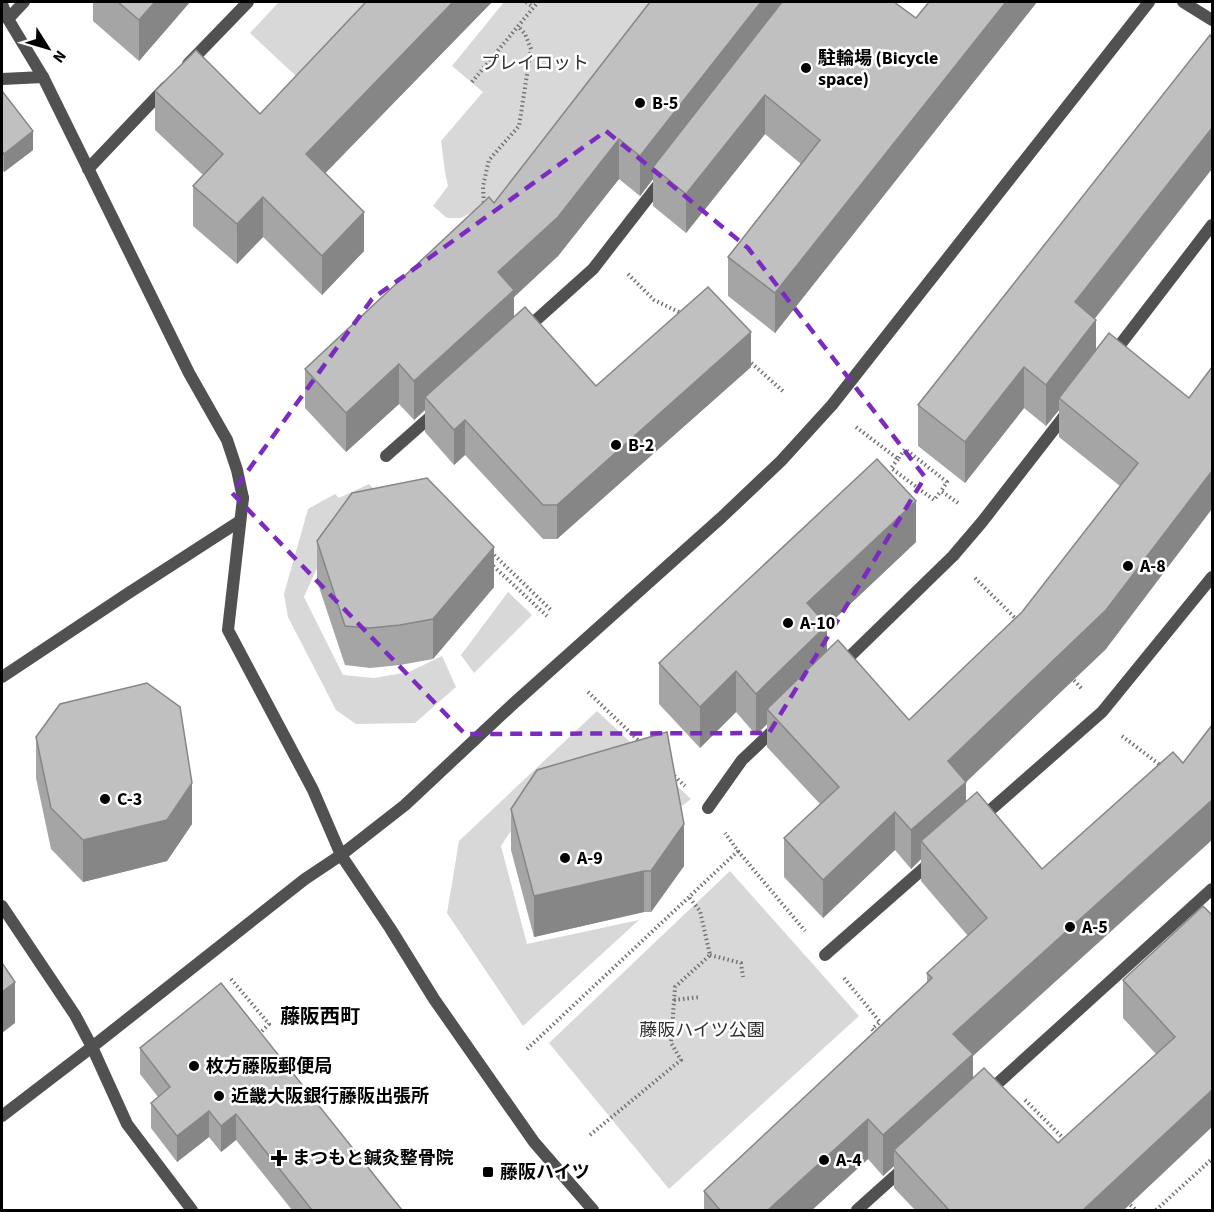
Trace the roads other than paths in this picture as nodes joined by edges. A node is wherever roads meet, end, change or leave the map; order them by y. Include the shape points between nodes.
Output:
1 (24, 2) edge
2 (248, 2) edge
3 (1149, 2) edge
4 (1183, 2) edge
5 (2, 4) edge
6 (8, 19) junction
7 (1212, 20) edge
8 (43, 77) junction
9 (2, 79) edge
10 (671, 168) edge
11 (88, 169) junction
12 (1212, 225) edge
13 (516, 338) edge
14 (1104, 364) edge
15 (447, 401) edge
16 (1076, 401) edge
17 (386, 456) dead end
18 (240, 521) junction
19 (1212, 577) edge
20 (834, 671) edge
21 (2, 677) edge
22 (784, 720) edge
23 (708, 808) road end
24 (968, 830) edge
25 (941, 853) edge
26 (341, 855) junction
27 (1212, 889) edge
28 (2, 906) edge
29 (825, 955) dead end
30 (92, 1047) junction
31 (979, 1100) edge
32 (2, 1116) edge
33 (914, 1158) edge
34 (192, 1210) edge
35 (593, 1210) edge
36 (857, 1210) edge

1 - 6 street
2 - 11 street
3 - 26 street via 832,405 781,461 405,805
4 - 7 street
5 - 6 street
6 - 8 street
8 - 9 street
8 - 11 street
10 - 13 street via 593,269
11 - 18 street via 189,373 227,440 243,498
12 - 14 street
15 - 17 street
16 - 20 street via 953,556
18 - 21 street
18 - 26 street via 228,630 313,790
19 - 24 street via 1101,712
22 - 23 street via 742,760
25 - 29 street
26 - 30 street
26 - 35 street via 434,999 527,1132
27 - 31 street
28 - 30 street
30 - 32 street
30 - 34 street via 127,1124
33 - 36 street

